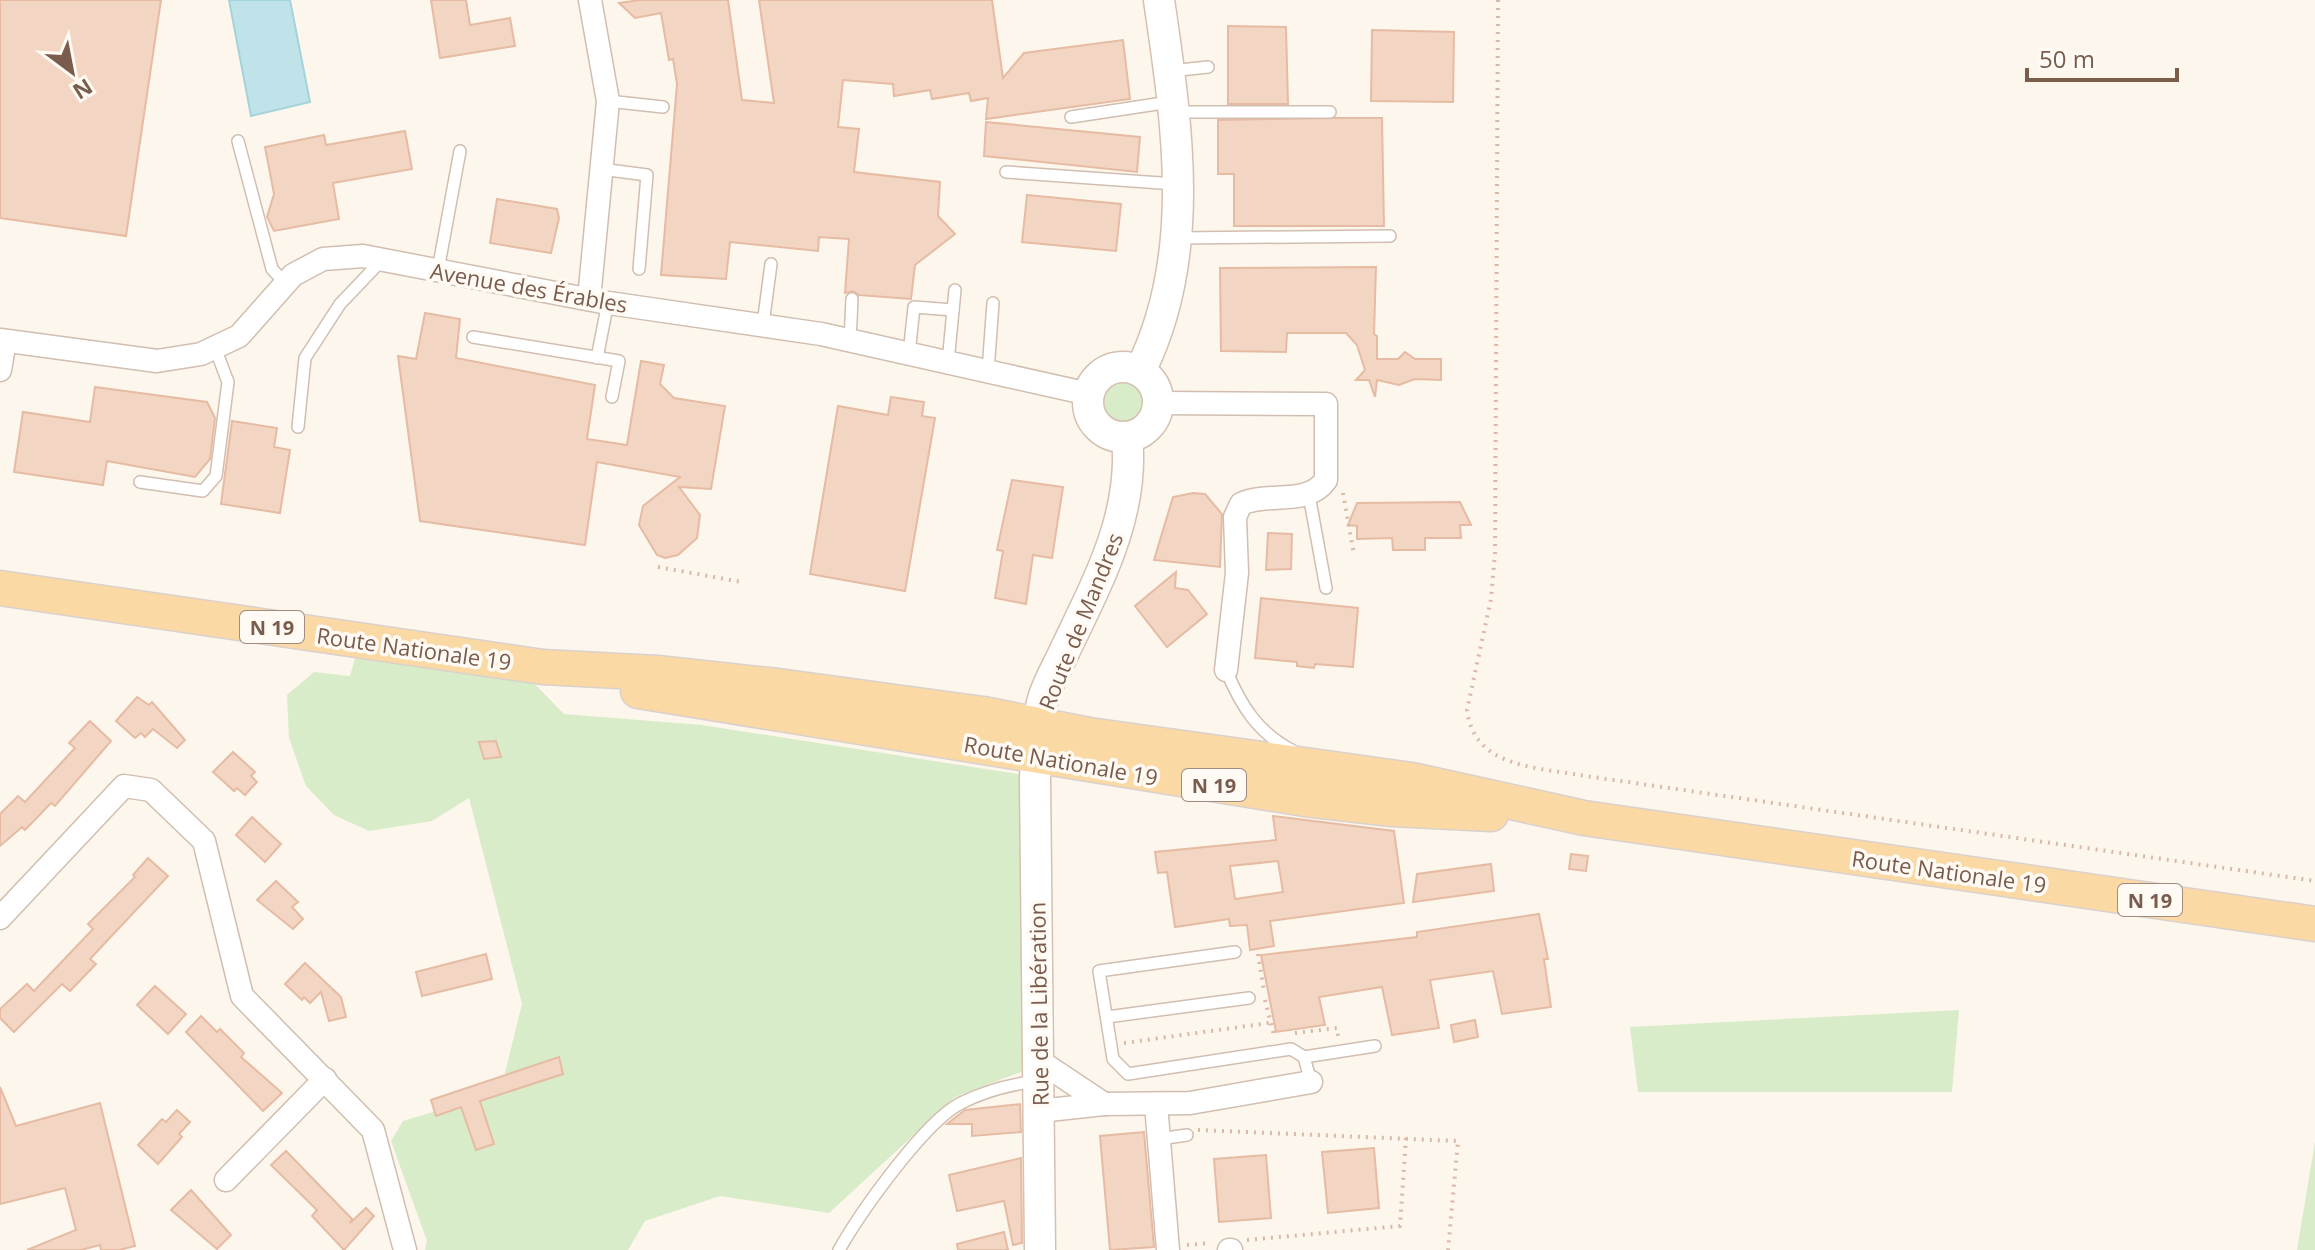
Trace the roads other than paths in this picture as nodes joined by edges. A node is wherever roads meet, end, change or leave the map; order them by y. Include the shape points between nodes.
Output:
1 (590, 0) edge
2 (1159, 0) edge
3 (1208, 67) dead end
4 (1170, 71) junction
5 (608, 101) junction
6 (663, 107) dead end
7 (1175, 107) junction
8 (1330, 112) dead end
9 (1071, 117) dead end
10 (238, 141) dead end
11 (460, 151) dead end
12 (601, 169) junction
13 (1006, 172) dead end
14 (1179, 185) junction
15 (1390, 236) dead end
16 (1175, 238) junction
17 (383, 260) junction
18 (771, 264) dead end
19 (639, 269) dead end
20 (438, 270) junction
21 (286, 284) junction
22 (955, 290) dead end
23 (852, 299) dead end
24 (599, 301) junction
25 (993, 303) dead end
26 (953, 310) junction
27 (763, 324) junction
28 (473, 337) dead end
29 (3, 341) edge
30 (850, 341) junction
31 (215, 348) junction
32 (909, 354) junction
33 (597, 358) junction
34 (948, 362) junction
35 (0, 370) edge
36 (988, 371) junction
37 (1140, 371) junction
38 (1089, 394) junction
39 (612, 397) dead end
40 (1159, 403) junction
41 (298, 427) dead end
42 (1127, 437) junction
43 (140, 482) dead end
44 (1309, 495) junction
45 (0, 588) edge
46 (1326, 588) dead end
47 (1226, 670) joint
48 (1037, 741) junction
49 (1326, 768) junction
50 (1584, 818) junction
51 (0, 918) edge
52 (2315, 924) edge
53 (1235, 952) dead end
54 (1249, 998) dead end
55 (1107, 1017) junction
56 (1375, 1046) dead end
57 (1304, 1057) junction
58 (1038, 1071) junction
59 (325, 1079) junction
60 (1311, 1082) joint
61 (1104, 1104) junction
62 (1156, 1104) junction
63 (1039, 1111) junction
64 (1187, 1135) road end
65 (1159, 1139) junction
66 (226, 1180) dead end
67 (1168, 1248) edge
68 (405, 1250) edge
69 (839, 1250) edge
70 (1040, 1250) edge

1 - 5 street
2 - 4 street
3 - 4 lane
4 - 7 street
5 - 6 lane
5 - 12 street
7 - 8 lane
7 - 9 lane
7 - 14 street
10 - 21 lane via 272,269
11 - 20 lane
12 - 19 lane via 647,175
12 - 24 street
13 - 14 lane
14 - 16 street
15 - 16 lane
16 - 37 street via 1161,326
17 - 20 street, Avenue des Érables
17 - 21 street, Avenue des Érables via 323,259
17 - 41 lane via 340,304 305,358
18 - 27 lane
20 - 24 street, Avenue des Érables
21 - 31 street, Avenue des Érables via 239,336
22 - 26 lane
23 - 30 lane
24 - 27 street, Avenue des Érables
24 - 33 lane
25 - 36 lane
26 - 32 lane via 914,307
26 - 34 lane
27 - 30 street, Avenue des Érables
28 - 33 lane
29 - 31 street, Avenue des Érables via 157,361
29 - 35 street
30 - 32 street, Avenue des Érables
31 - 43 lane via 228,382 216,476 203,491
32 - 34 street, Avenue des Érables
33 - 39 lane via 619,361
34 - 36 street, Avenue des Érables
36 - 38 street, Avenue des Érables
37 - 38 street via 1109,370
37 - 40 street via 1154,384
38 - 42 street via 1097,425 1105,433
40 - 42 street via 1152,422
40 - 44 street via 1326,404 1326,480
42 - 48 street, Route de Mandres via 1128,480 1120,522 1044,697
44 - 46 lane
44 - 47 street via 1254,498 1241,504 1235,517 1237,573
45 - 48 main road, Route Nationale 19 / N 19 via 543,667 652,695 972,744
47 - 49 lane via 1256,725
48 - 49 main road, Route Nationale 19 / N 19
48 - 50 main road, Route Nationale 19 / N 19 via 1392,809
48 - 58 street, Rue de la Libération
49 - 50 main road, Route Nationale 19 / N 19 via 1412,780
50 - 52 main road, Route Nationale 19 / N 19
51 - 59 street via 124,786 151,790 204,841 242,996
53 - 55 lane via 1099,971
54 - 55 lane
55 - 57 lane via 1113,1059 1128,1074 1291,1049
56 - 57 lane
57 - 60 lane
58 - 61 street
58 - 63 street, Rue de la Libération
58 - 69 lane via 958,1104 911,1149
59 - 66 street
59 - 68 street via 373,1130
60 - 62 street
61 - 62 street
61 - 63 street
62 - 65 street
63 - 70 street, Rue de la Libération
64 - 65 lane
65 - 67 street

